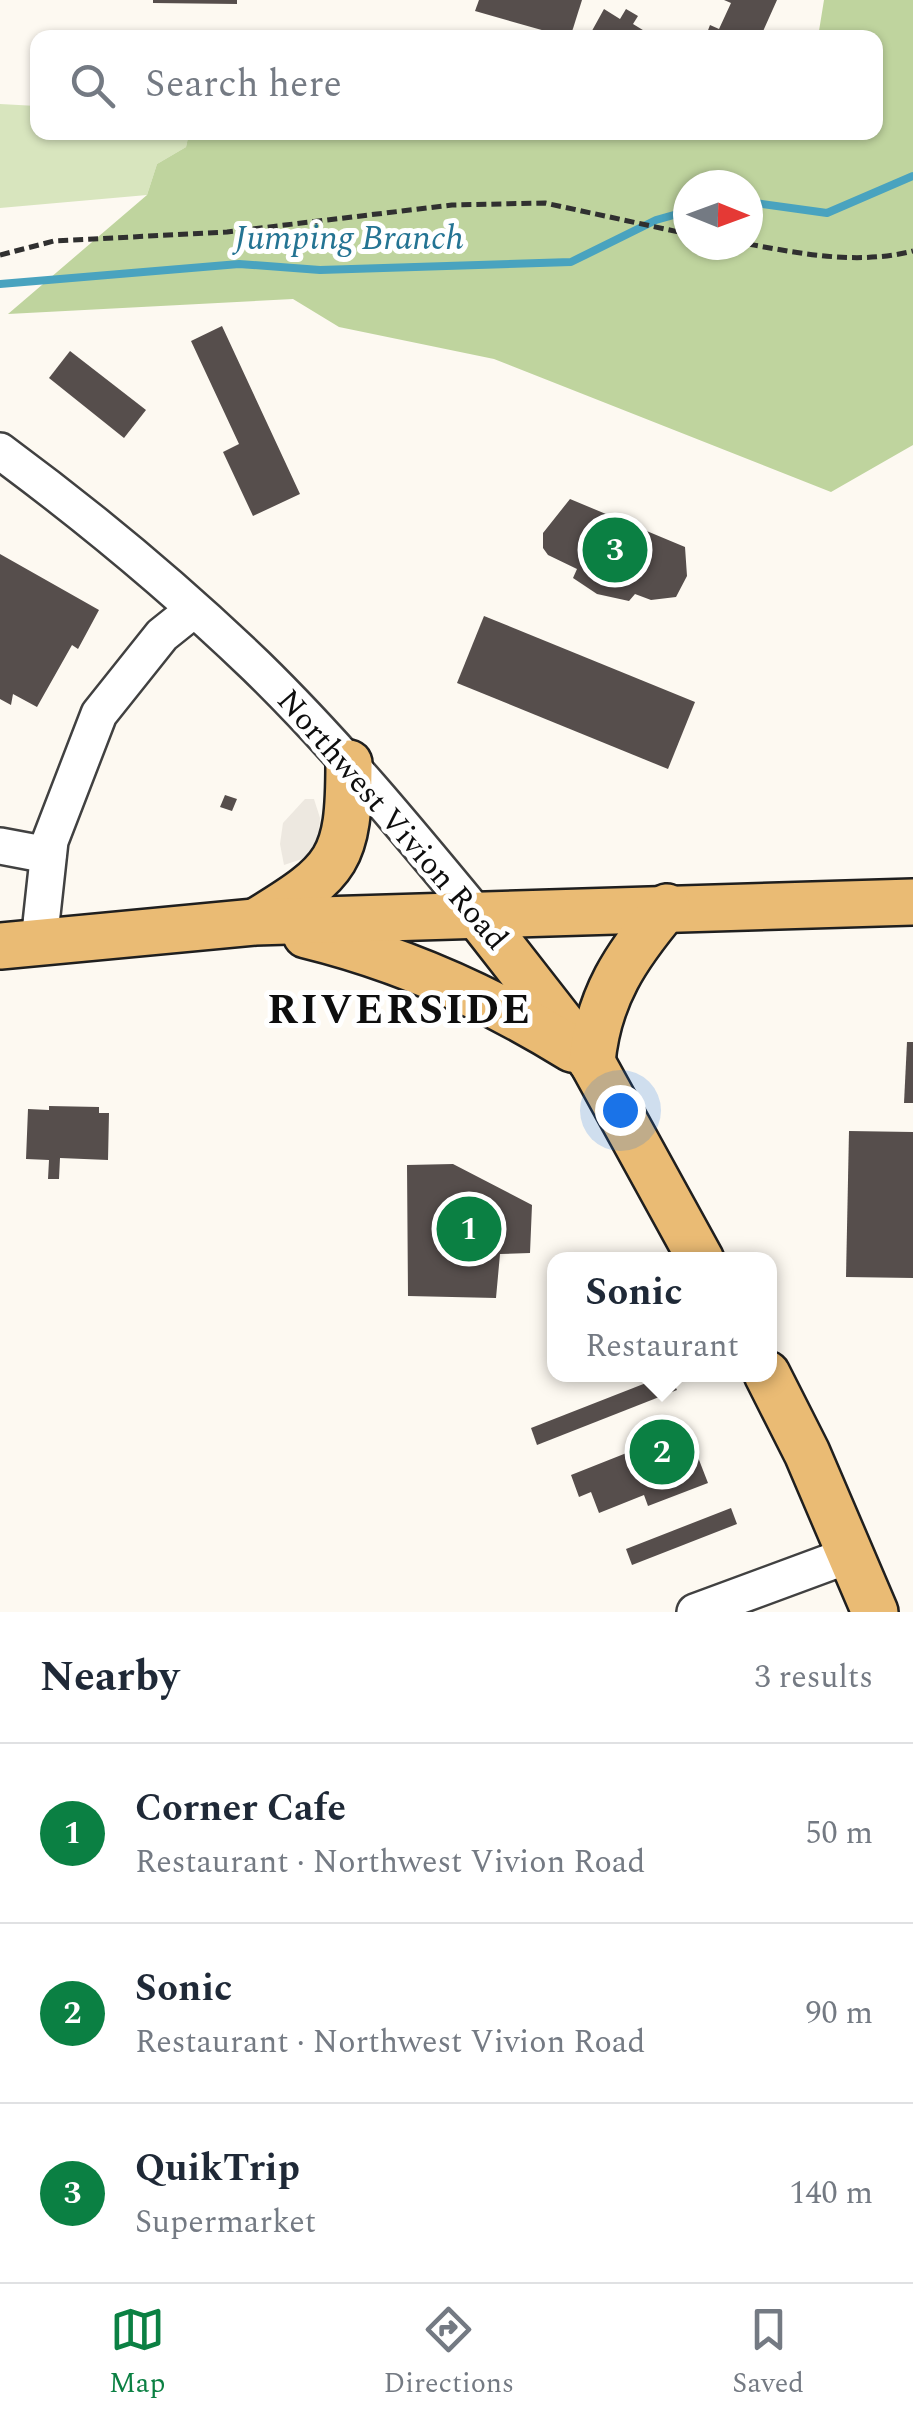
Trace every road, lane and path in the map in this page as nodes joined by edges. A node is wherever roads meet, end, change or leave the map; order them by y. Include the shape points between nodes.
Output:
1 (673, 231) edge
2 (763, 247) edge
3 (913, 251) edge
4 (0, 255) edge
5 (0, 451) edge
6 (192, 611) junction
7 (349, 763) junction
8 (0, 846) edge
9 (48, 855) junction
10 (913, 902) edge
11 (667, 907) junction
12 (478, 916) junction
13 (256, 922) junction
14 (19, 944) edge
15 (592, 1062) junction
16 (697, 1252) edge
17 (771, 1382) edge
18 (852, 1554) junction
19 (696, 1612) edge
20 (875, 1612) edge

1 - 4 path via 545,203 452,205 228,232 54,241
2 - 3 path via 882,259
5 - 6 street, Northwest Vivion Road
6 - 7 street, Northwest Vivion Road via 254,664
6 - 9 street via 162,635 99,714
7 - 12 street, Northwest Vivion Road
7 - 13 main road via 344,845 308,890
8 - 9 street
9 - 14 street
10 - 11 main road
11 - 12 main road
11 - 15 main road via 607,990
12 - 13 main road
12 - 15 main road, Northwest Vivion Road
13 - 14 main road
13 - 15 main road via 364,950 478,997
15 - 16 main road, Northwest Vivion Road
17 - 18 main road
18 - 19 street
18 - 20 main road

